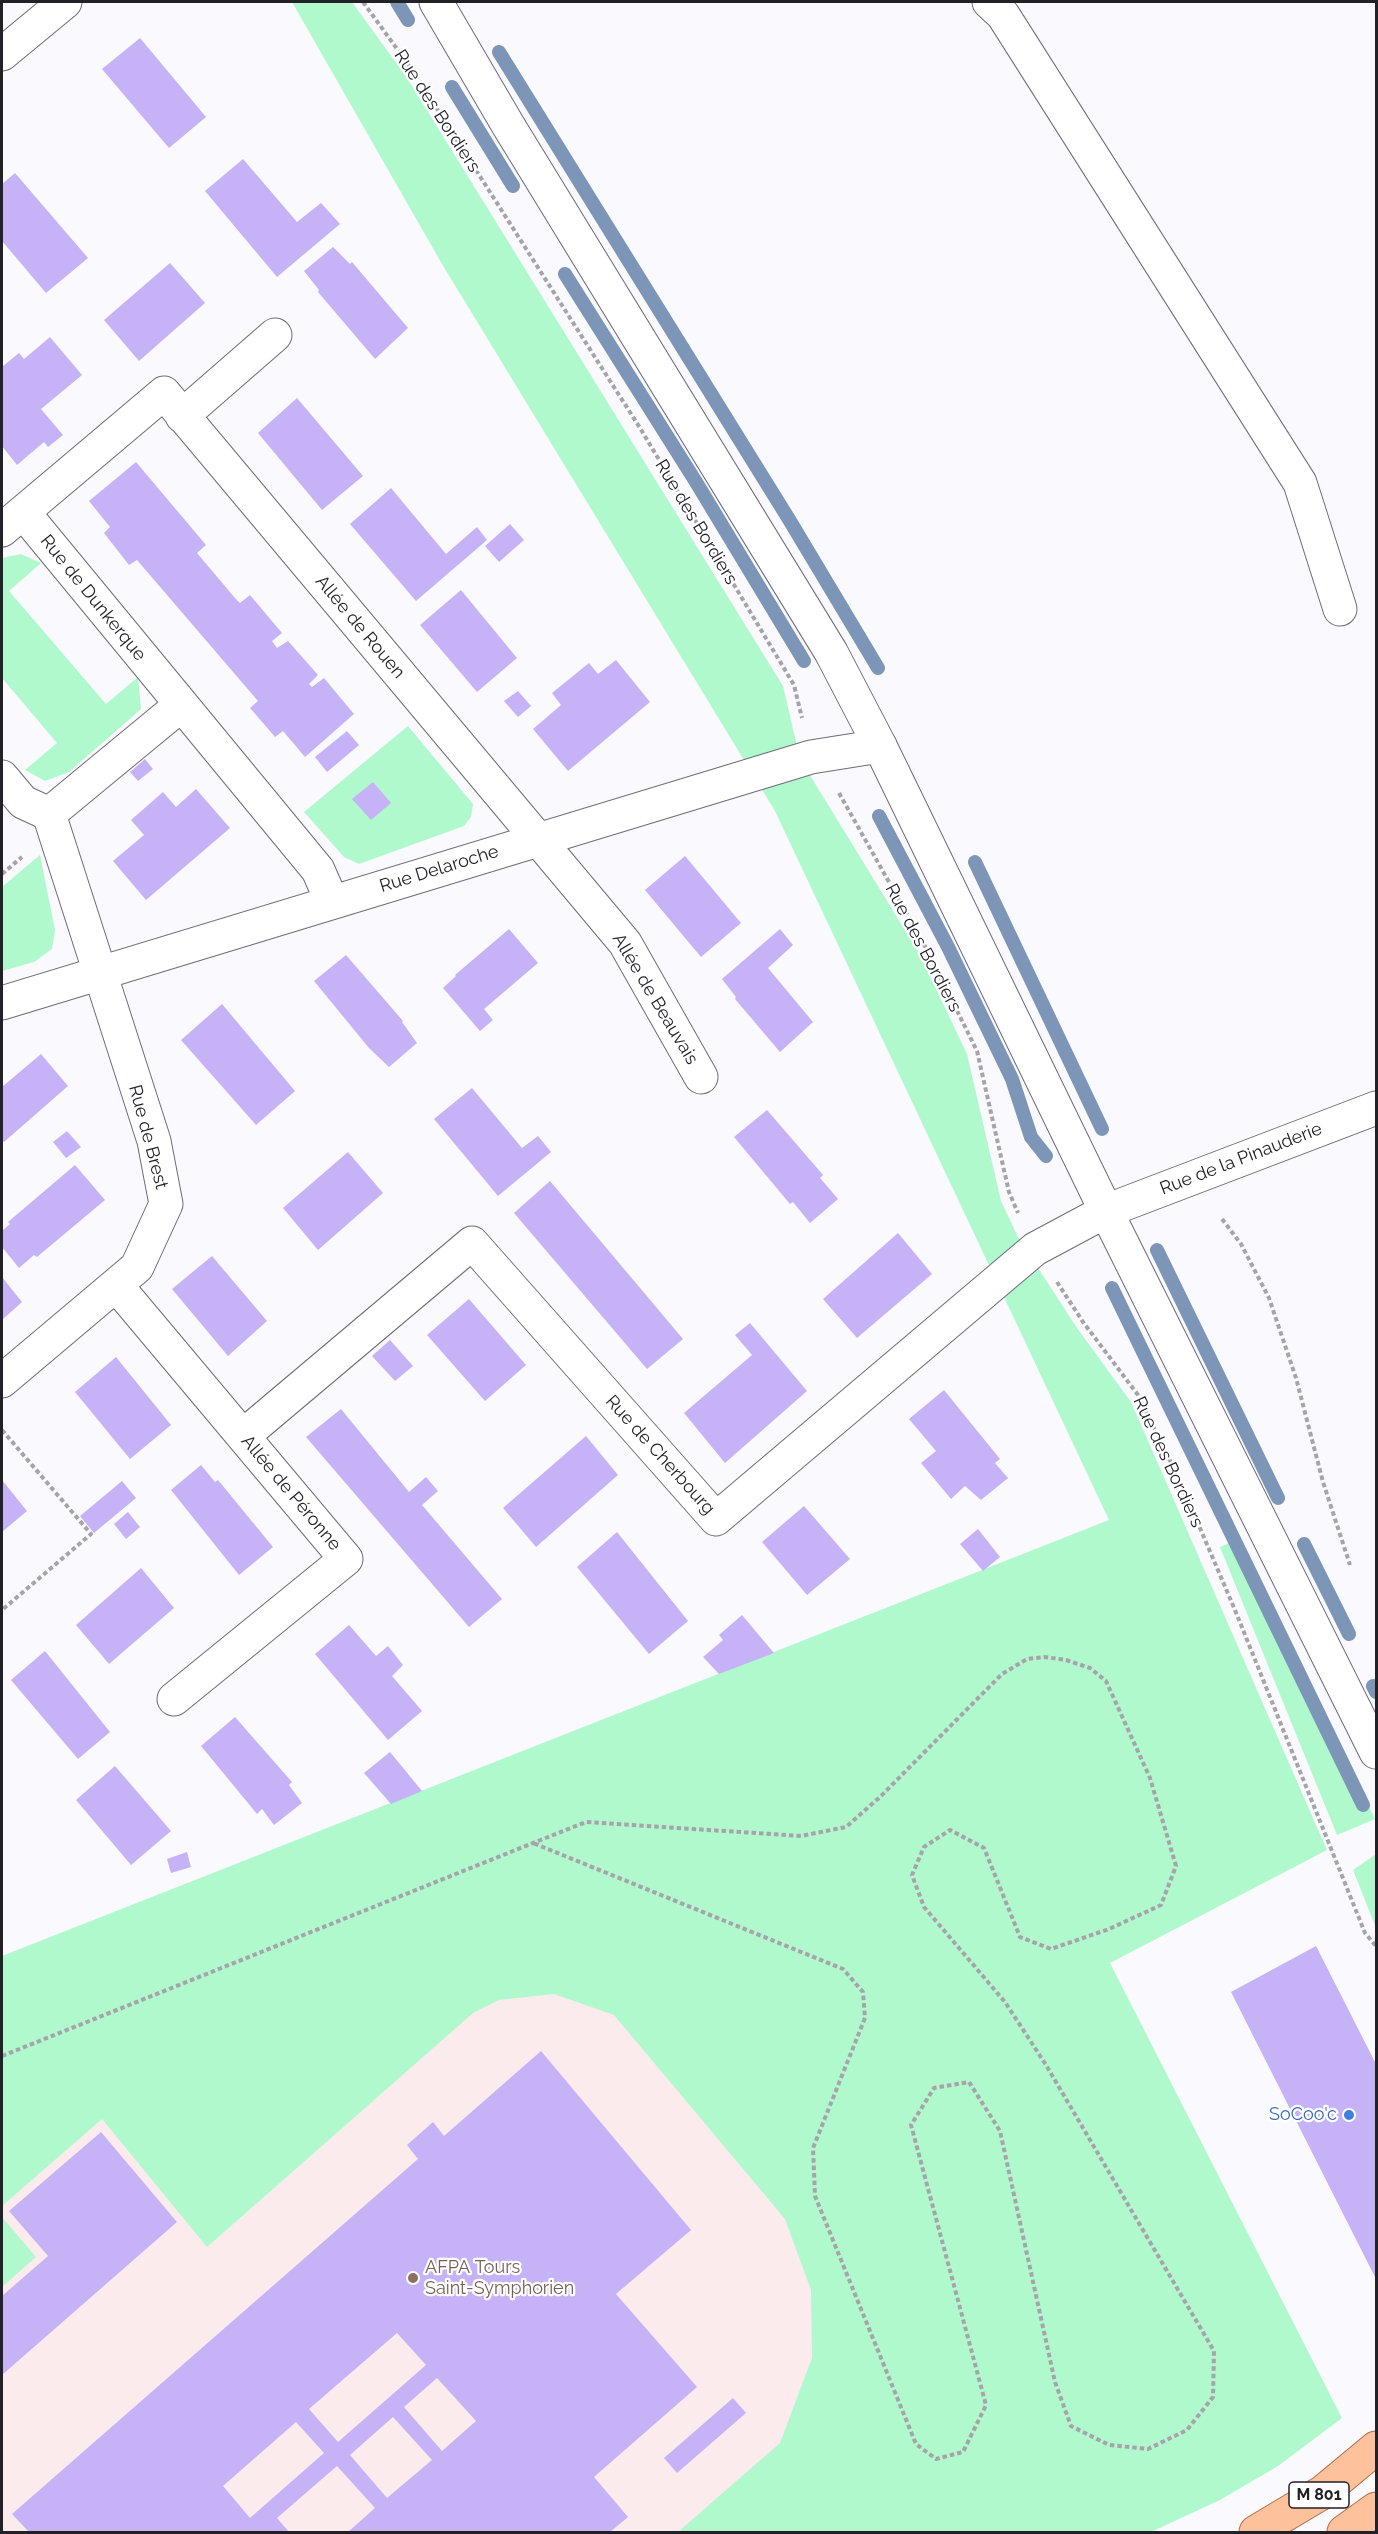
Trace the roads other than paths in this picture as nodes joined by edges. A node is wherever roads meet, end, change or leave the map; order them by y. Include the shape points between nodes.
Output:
1 (65, 2) edge
2 (436, 2) edge
3 (989, 2) edge
4 (2, 54) edge
5 (275, 335) dead end
6 (182, 416) junction
7 (12, 521) edge
8 (1340, 609) dead end
9 (181, 705) junction
10 (880, 746) junction
11 (2, 777) edge
12 (49, 814) junction
13 (537, 839) junction
14 (332, 902) junction
15 (99, 972) junction
16 (2, 1003) edge
17 (701, 1077) dead end
18 (1377, 1108) edge
19 (1106, 1211) junction
20 (116, 1285) junction
21 (2, 1382) edge
22 (243, 1436) junction
23 (174, 1698) dead end
24 (1377, 1752) edge
25 (1377, 2448) edge
26 (1377, 2510) edge
27 (1256, 2532) edge
28 (1344, 2532) edge

1 - 4 street
2 - 10 street via 831,652
3 - 8 street via 1003,15 1300,483
5 - 6 street
6 - 7 street, Allée de Rouen via 164,393
6 - 13 street, Allée de Rouen
7 - 9 street, Rue de Dunkerque
9 - 12 street
9 - 14 street, Rue de Dunkerque via 318,870
10 - 13 street, Rue Delaroche via 811,757
10 - 19 street
11 - 12 street via 23,802
12 - 15 street
13 - 14 street, Rue Delaroche
13 - 17 street, Allée de Beauvais via 625,943
14 - 15 street, Rue Delaroche
15 - 16 street, Rue Delaroche
15 - 20 street, Rue de Brest via 154,1141 166,1204 137,1268
18 - 19 street, Rue de la Pinauderie
19 - 22 street, Rue de Cherbourg via 1035,1249 716,1519 472,1243
19 - 24 street
20 - 21 street, Rue de Brest
20 - 22 street, Allée de Péronne
22 - 23 street, Allée de Péronne via 346,1559
25 - 27 main road, M 801 via 1323,2492
26 - 28 main road, M 801

